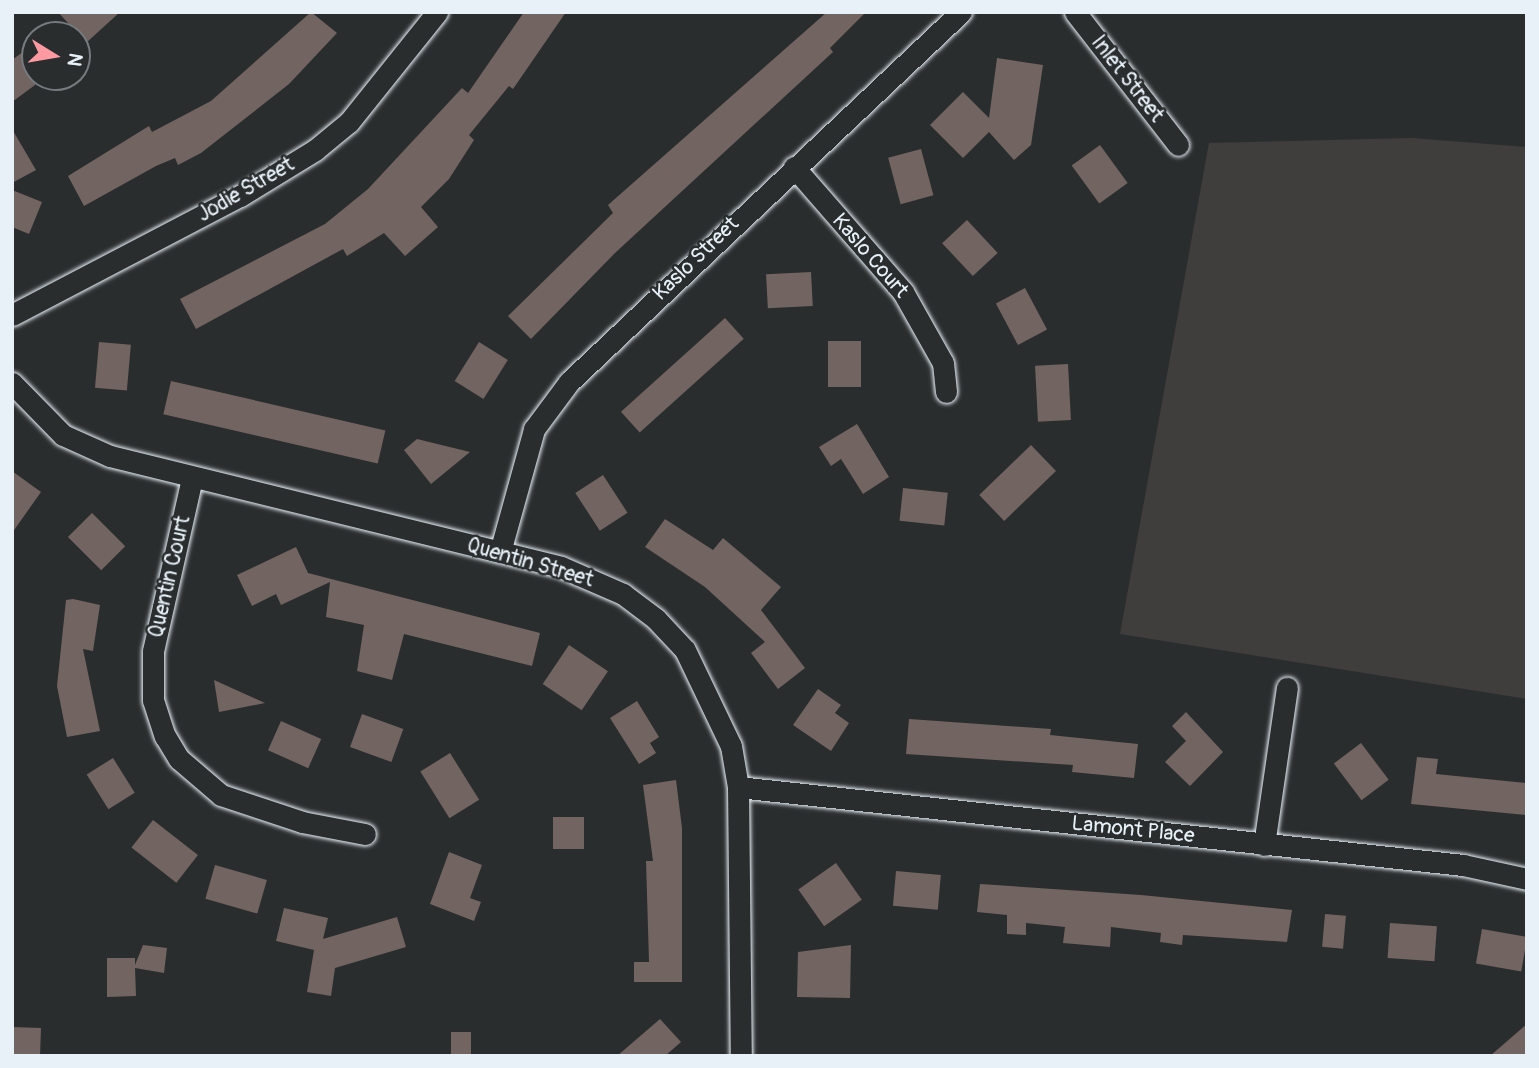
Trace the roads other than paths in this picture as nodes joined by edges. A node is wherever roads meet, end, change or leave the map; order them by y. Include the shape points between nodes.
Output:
1 (437, 12) edge
2 (961, 12) edge
3 (1075, 12) edge
4 (1178, 145) dead end
5 (794, 167) junction
6 (12, 315) edge
7 (12, 383) edge
8 (946, 392) dead end
9 (192, 478) junction
10 (500, 552) junction
11 (1287, 688) dead end
12 (738, 787) junction
13 (365, 834) dead end
14 (1264, 845) junction
15 (1527, 879) edge
16 (741, 1056) edge

1 - 6 street, Jodie Street via 348,122 315,150 240,196
2 - 5 street, Kaslo Street
3 - 4 street, Inlet Street
5 - 8 street, Kaslo Court via 904,292 943,363
5 - 10 street, Kaslo Street via 569,382 541,419 520,470
7 - 9 street, Quentin Street via 63,435
9 - 10 street, Quentin Street
9 - 13 street, Quentin Court via 153,651 153,700 165,736 179,759 221,795 302,822
10 - 12 street, Quentin Street via 600,582 656,619 685,650 713,704 731,746
11 - 14 street
12 - 14 street, Lamont Place
12 - 16 street, Quentin Street
14 - 15 street, Lamont Place via 1463,865

